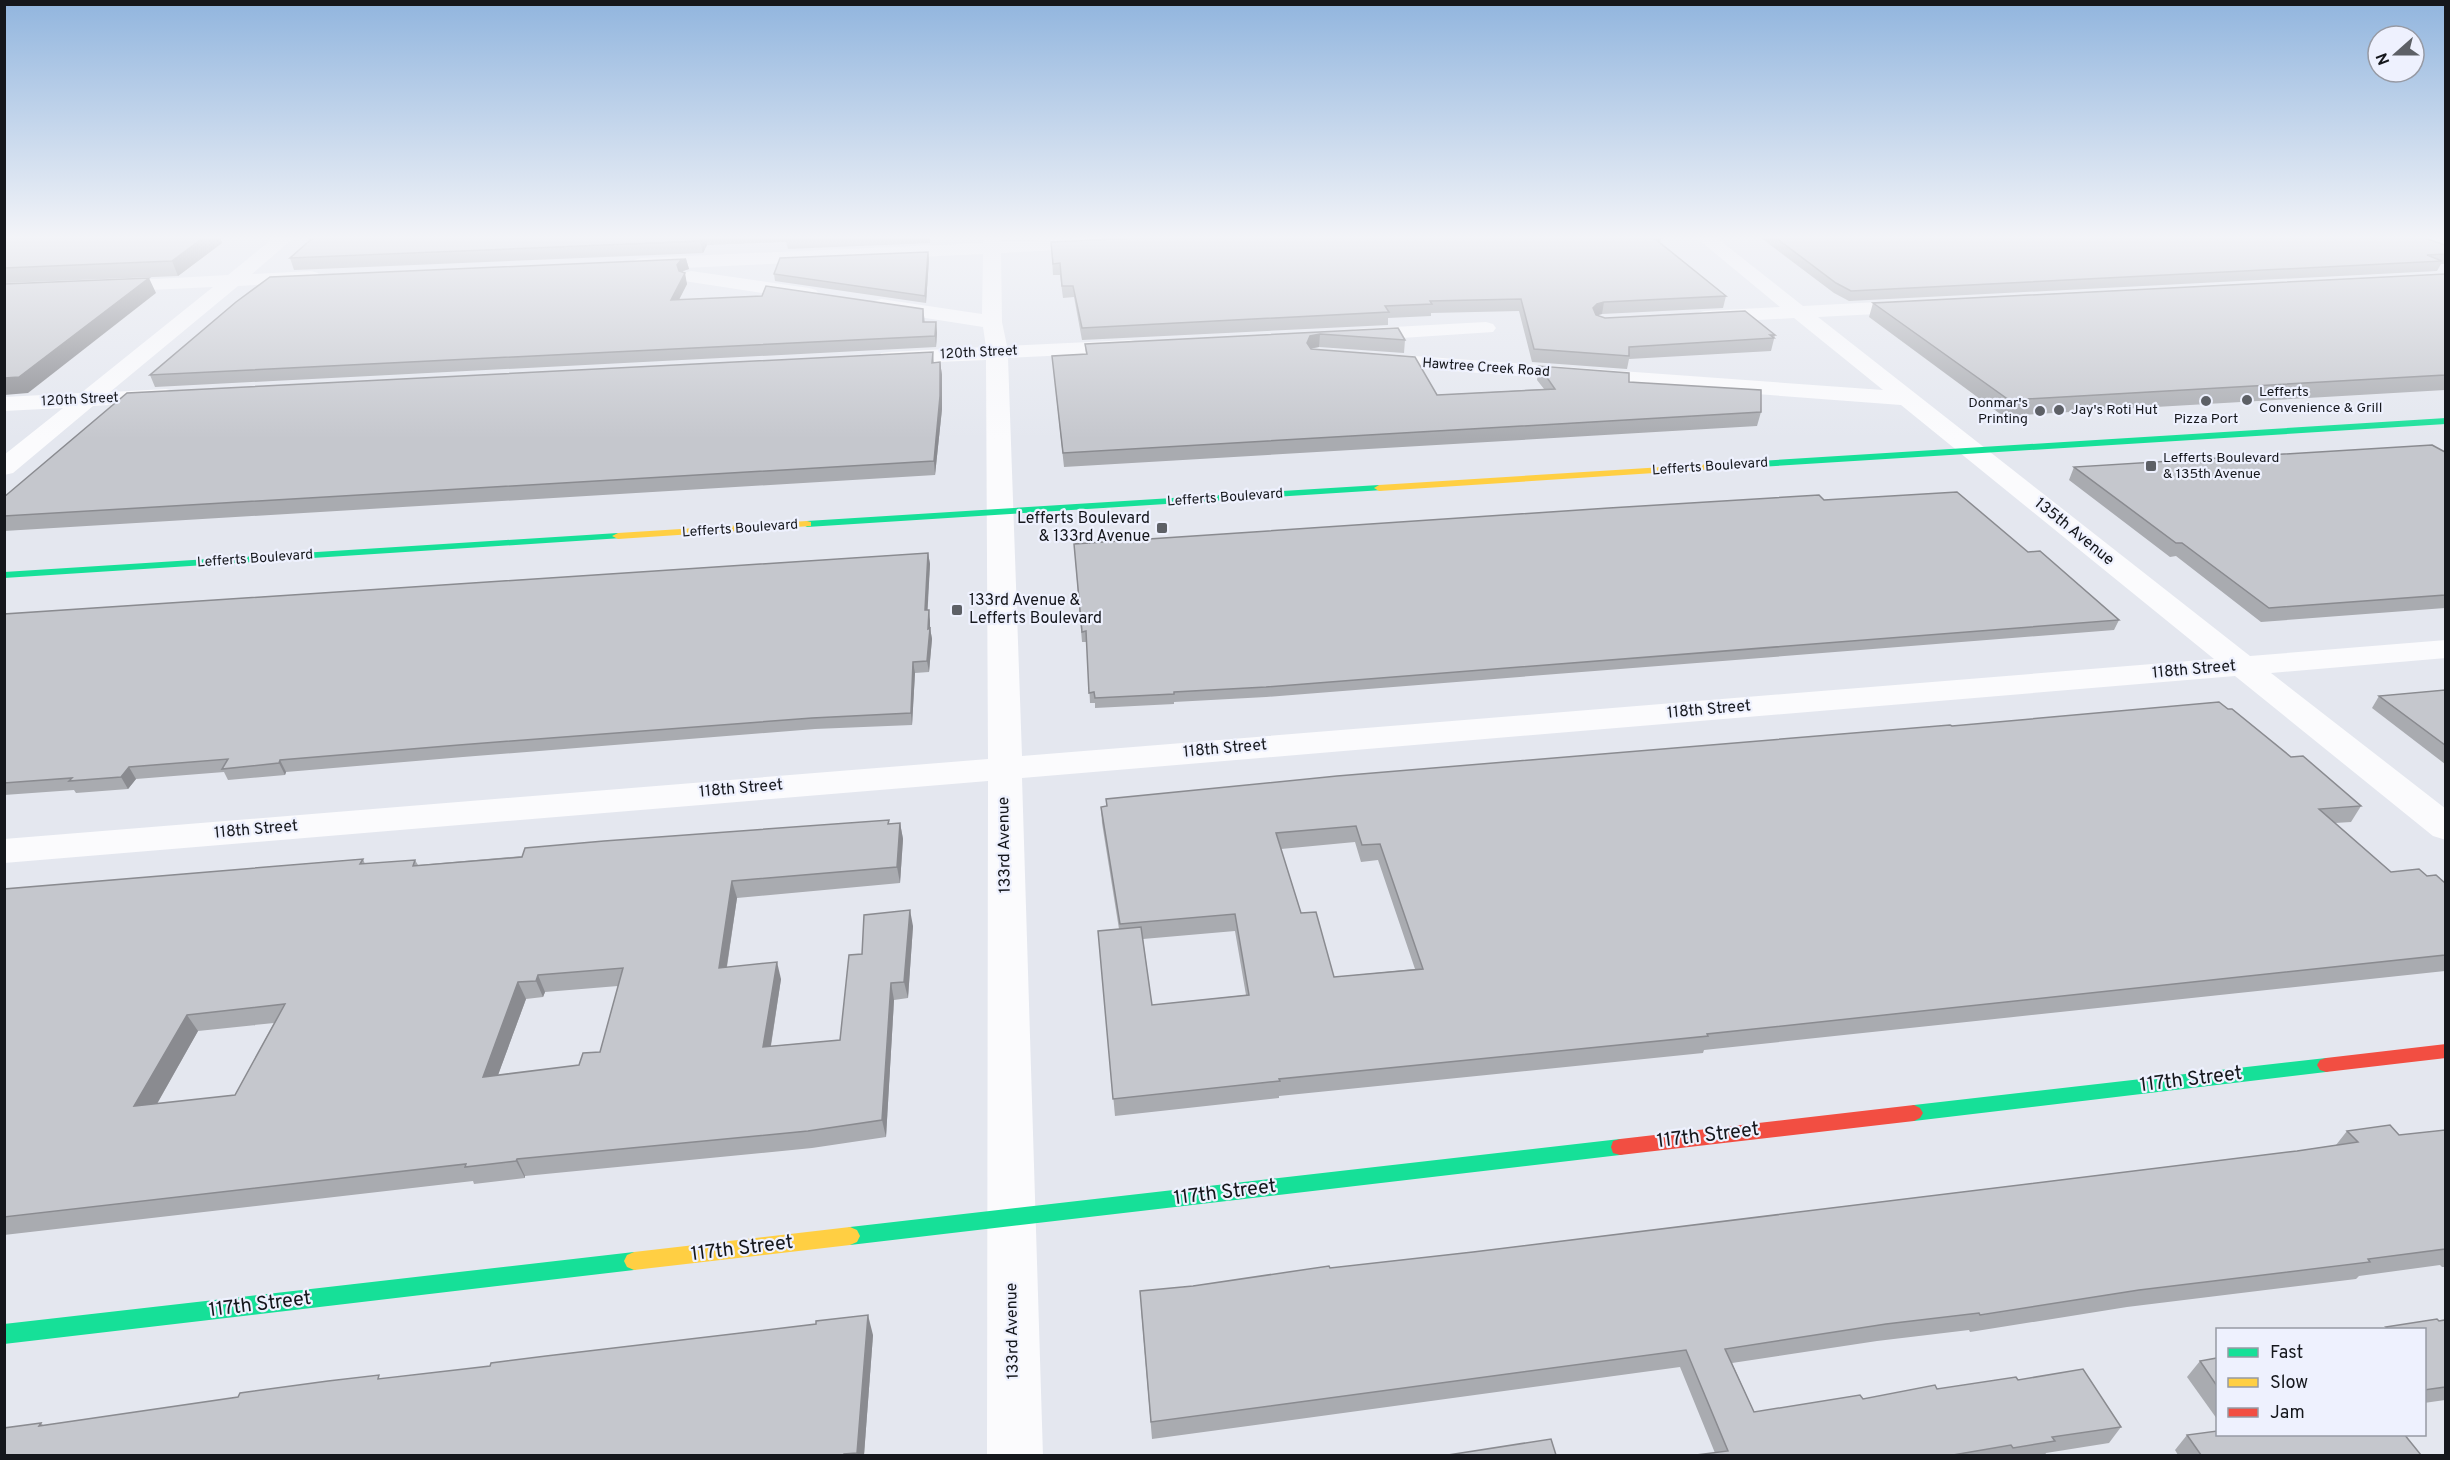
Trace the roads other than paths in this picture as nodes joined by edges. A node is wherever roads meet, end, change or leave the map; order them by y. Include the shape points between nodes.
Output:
1 (206, 303) edge
2 (868, 303) edge
3 (992, 303) edge
4 (1787, 303) edge
5 (1931, 305) edge
6 (1798, 312) junction
7 (1681, 318) edge
8 (992, 322) junction
9 (1486, 328) dead end
10 (1336, 336) edge
11 (1149, 346) edge
12 (997, 352) junction
13 (1350, 357) edge
14 (865, 359) edge
15 (188, 395) edge
16 (1909, 399) junction
17 (88, 400) junction
18 (4, 404) edge
19 (2445, 421) edge
20 (1972, 451) junction
21 (4, 468) edge
22 (1001, 512) junction
23 (4, 575) edge
24 (2445, 650) edge
25 (2242, 666) junction
26 (1004, 767) junction
27 (2445, 828) edge
28 (4, 851) edge
29 (2445, 1050) edge
30 (1012, 1217) junction
31 (4, 1334) edge
32 (1016, 1455) edge

1 - 17 street
2 - 8 street
3 - 8 street, 133rd Avenue
4 - 6 street, 135th Avenue
5 - 6 street
6 - 7 street
6 - 16 street, 135th Avenue
8 - 12 street, 133rd Avenue
9 - 10 street
11 - 12 street, 120th Street
12 - 14 street, 120th Street
12 - 22 street, 133rd Avenue
13 - 16 street, Hawtree Creek Road
15 - 17 street, 120th Street
16 - 20 street, 135th Avenue
17 - 18 street, 120th Street
17 - 21 street
19 - 20 main road, Lefferts Boulevard
20 - 22 main road, Lefferts Boulevard
20 - 25 street, 135th Avenue
22 - 23 main road, Lefferts Boulevard
22 - 26 street, 133rd Avenue
24 - 25 street, 118th Street
25 - 26 street, 118th Street
25 - 27 street, 135th Avenue
26 - 28 street, 118th Street
26 - 30 street, 133rd Avenue
29 - 30 main road, 117th Street
30 - 31 main road, 117th Street
30 - 32 street, 133rd Avenue

